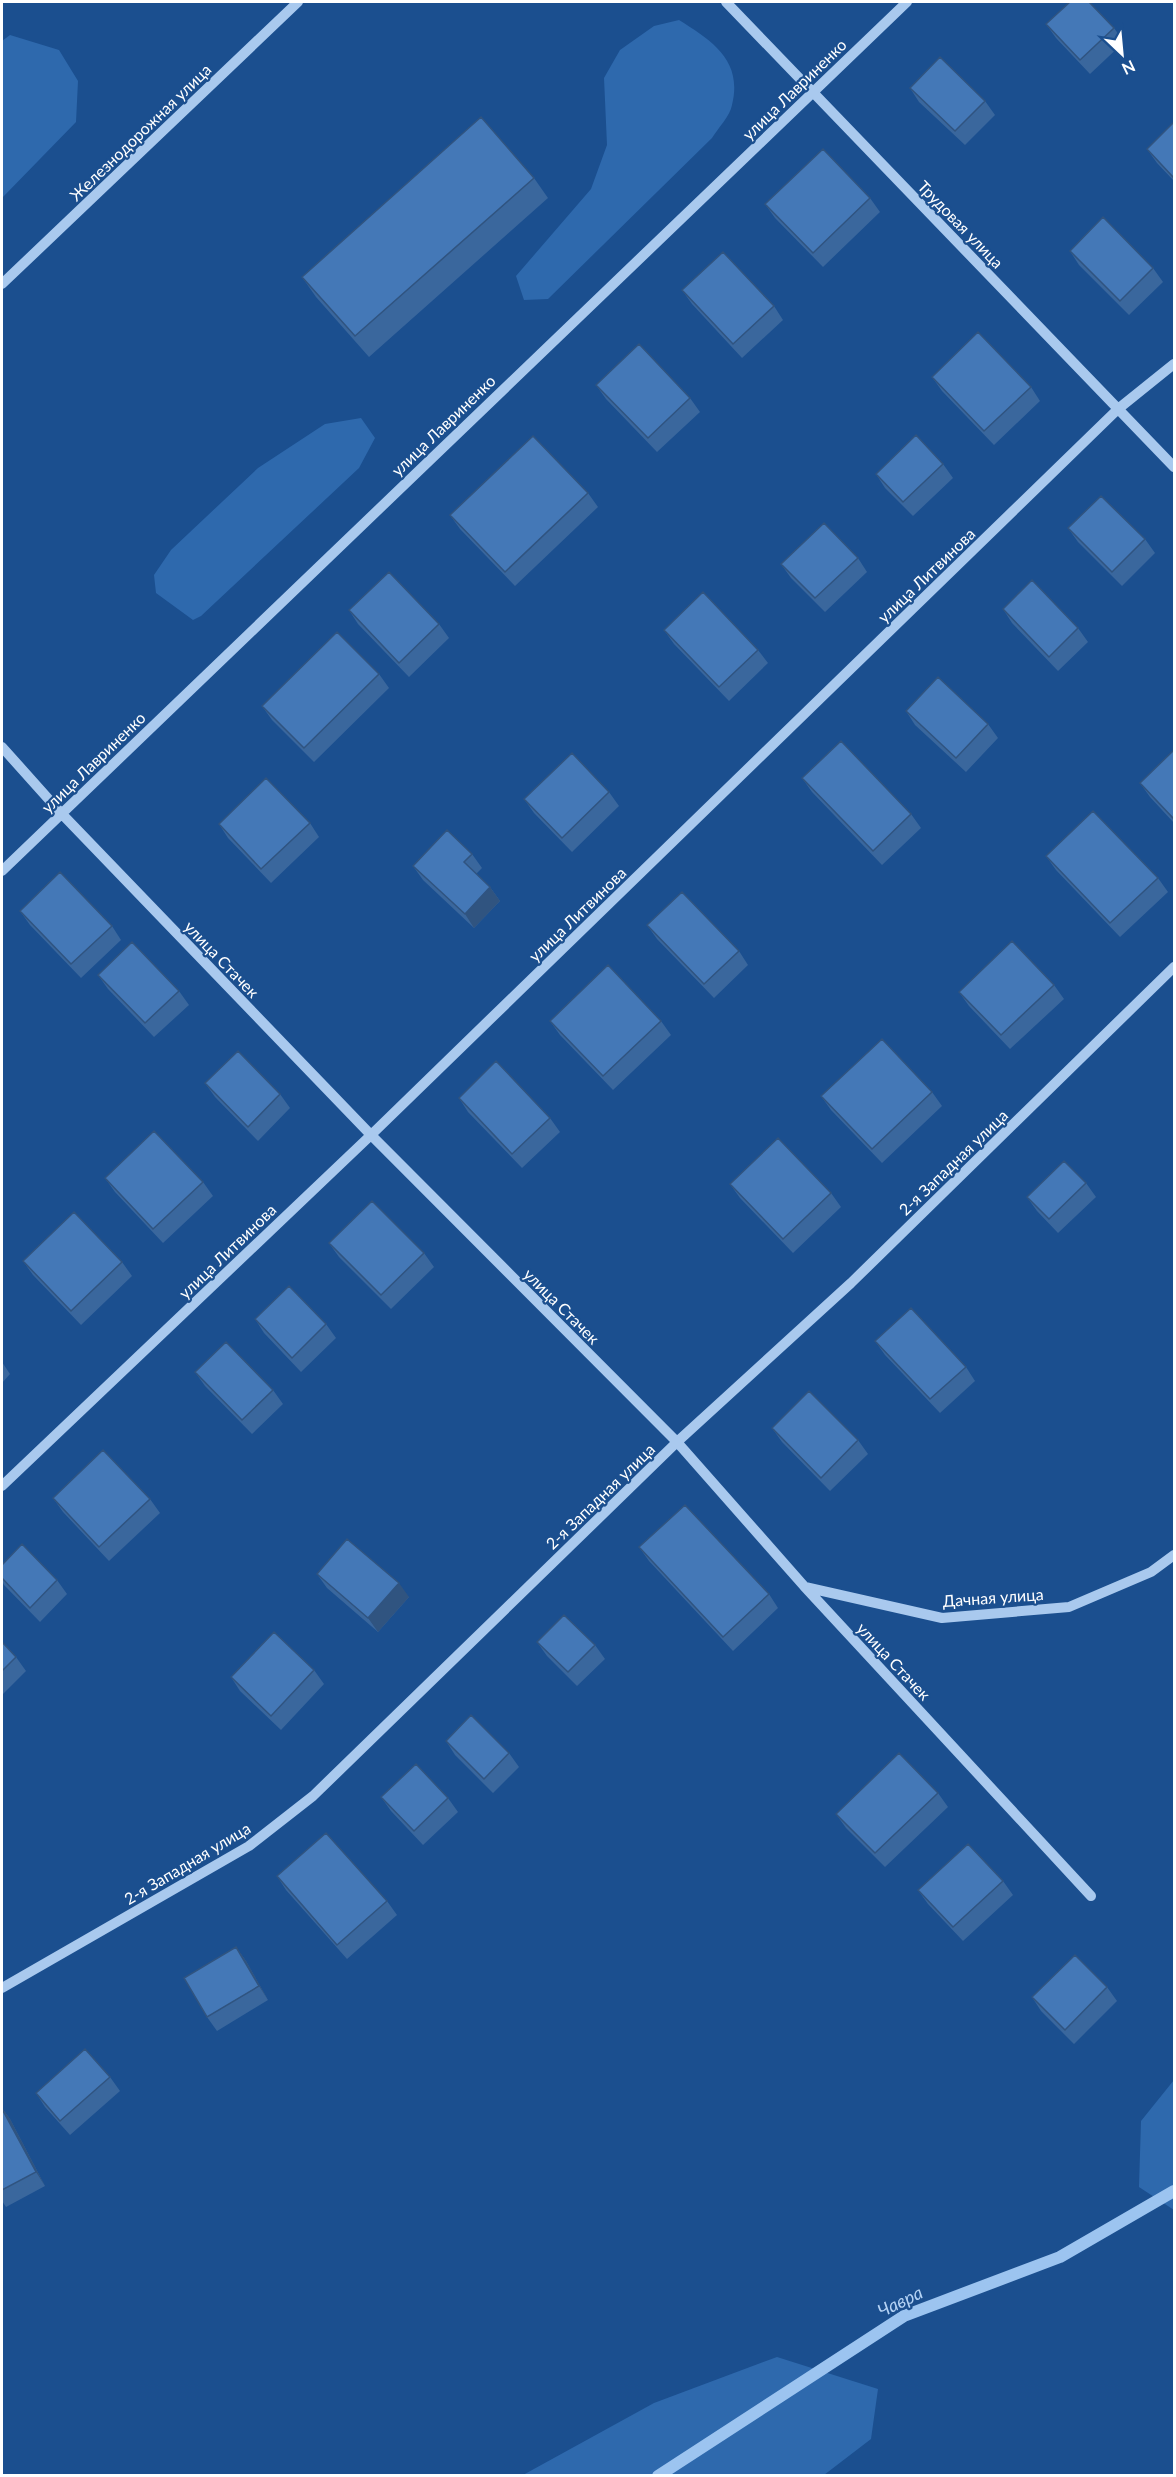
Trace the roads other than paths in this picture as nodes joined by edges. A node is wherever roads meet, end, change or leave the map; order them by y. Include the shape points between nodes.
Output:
1 (298, 2) edge
2 (726, 2) edge
3 (907, 2) edge
4 (813, 91) junction
5 (2, 284) edge
6 (1174, 364) edge
7 (1118, 409) junction
8 (1174, 467) edge
9 (2, 747) edge
10 (61, 813) junction
11 (2, 871) edge
12 (1174, 967) edge
13 (371, 1135) junction
14 (677, 1442) junction
15 (2, 1486) edge
16 (1174, 1555) edge
17 (804, 1586) junction
18 (1091, 1896) dead end
19 (2, 1988) edge

1 - 5 street, Железнодорожная улица
2 - 4 street, Трудовая улица
3 - 4 street, улица Лавриненко
4 - 7 street, Трудовая улица
4 - 10 street, улица Лавриненко
6 - 7 street, улица Литвинова
7 - 8 street, Трудовая улица
7 - 13 street, улица Литвинова
9 - 10 street, улица Стачек
10 - 11 street, улица Лавриненко
10 - 13 street, улица Стачек
12 - 14 street, 2-я Западная улица via 851,1282
13 - 14 street, улица Стачек
13 - 15 street, улица Литвинова
14 - 17 street, улица Стачек
14 - 19 street, 2-я Западная улица via 313,1796 249,1846
16 - 17 street, Дачная улица via 1151,1572 1069,1607 954,1617 942,1618
17 - 18 street, улица Стачек

